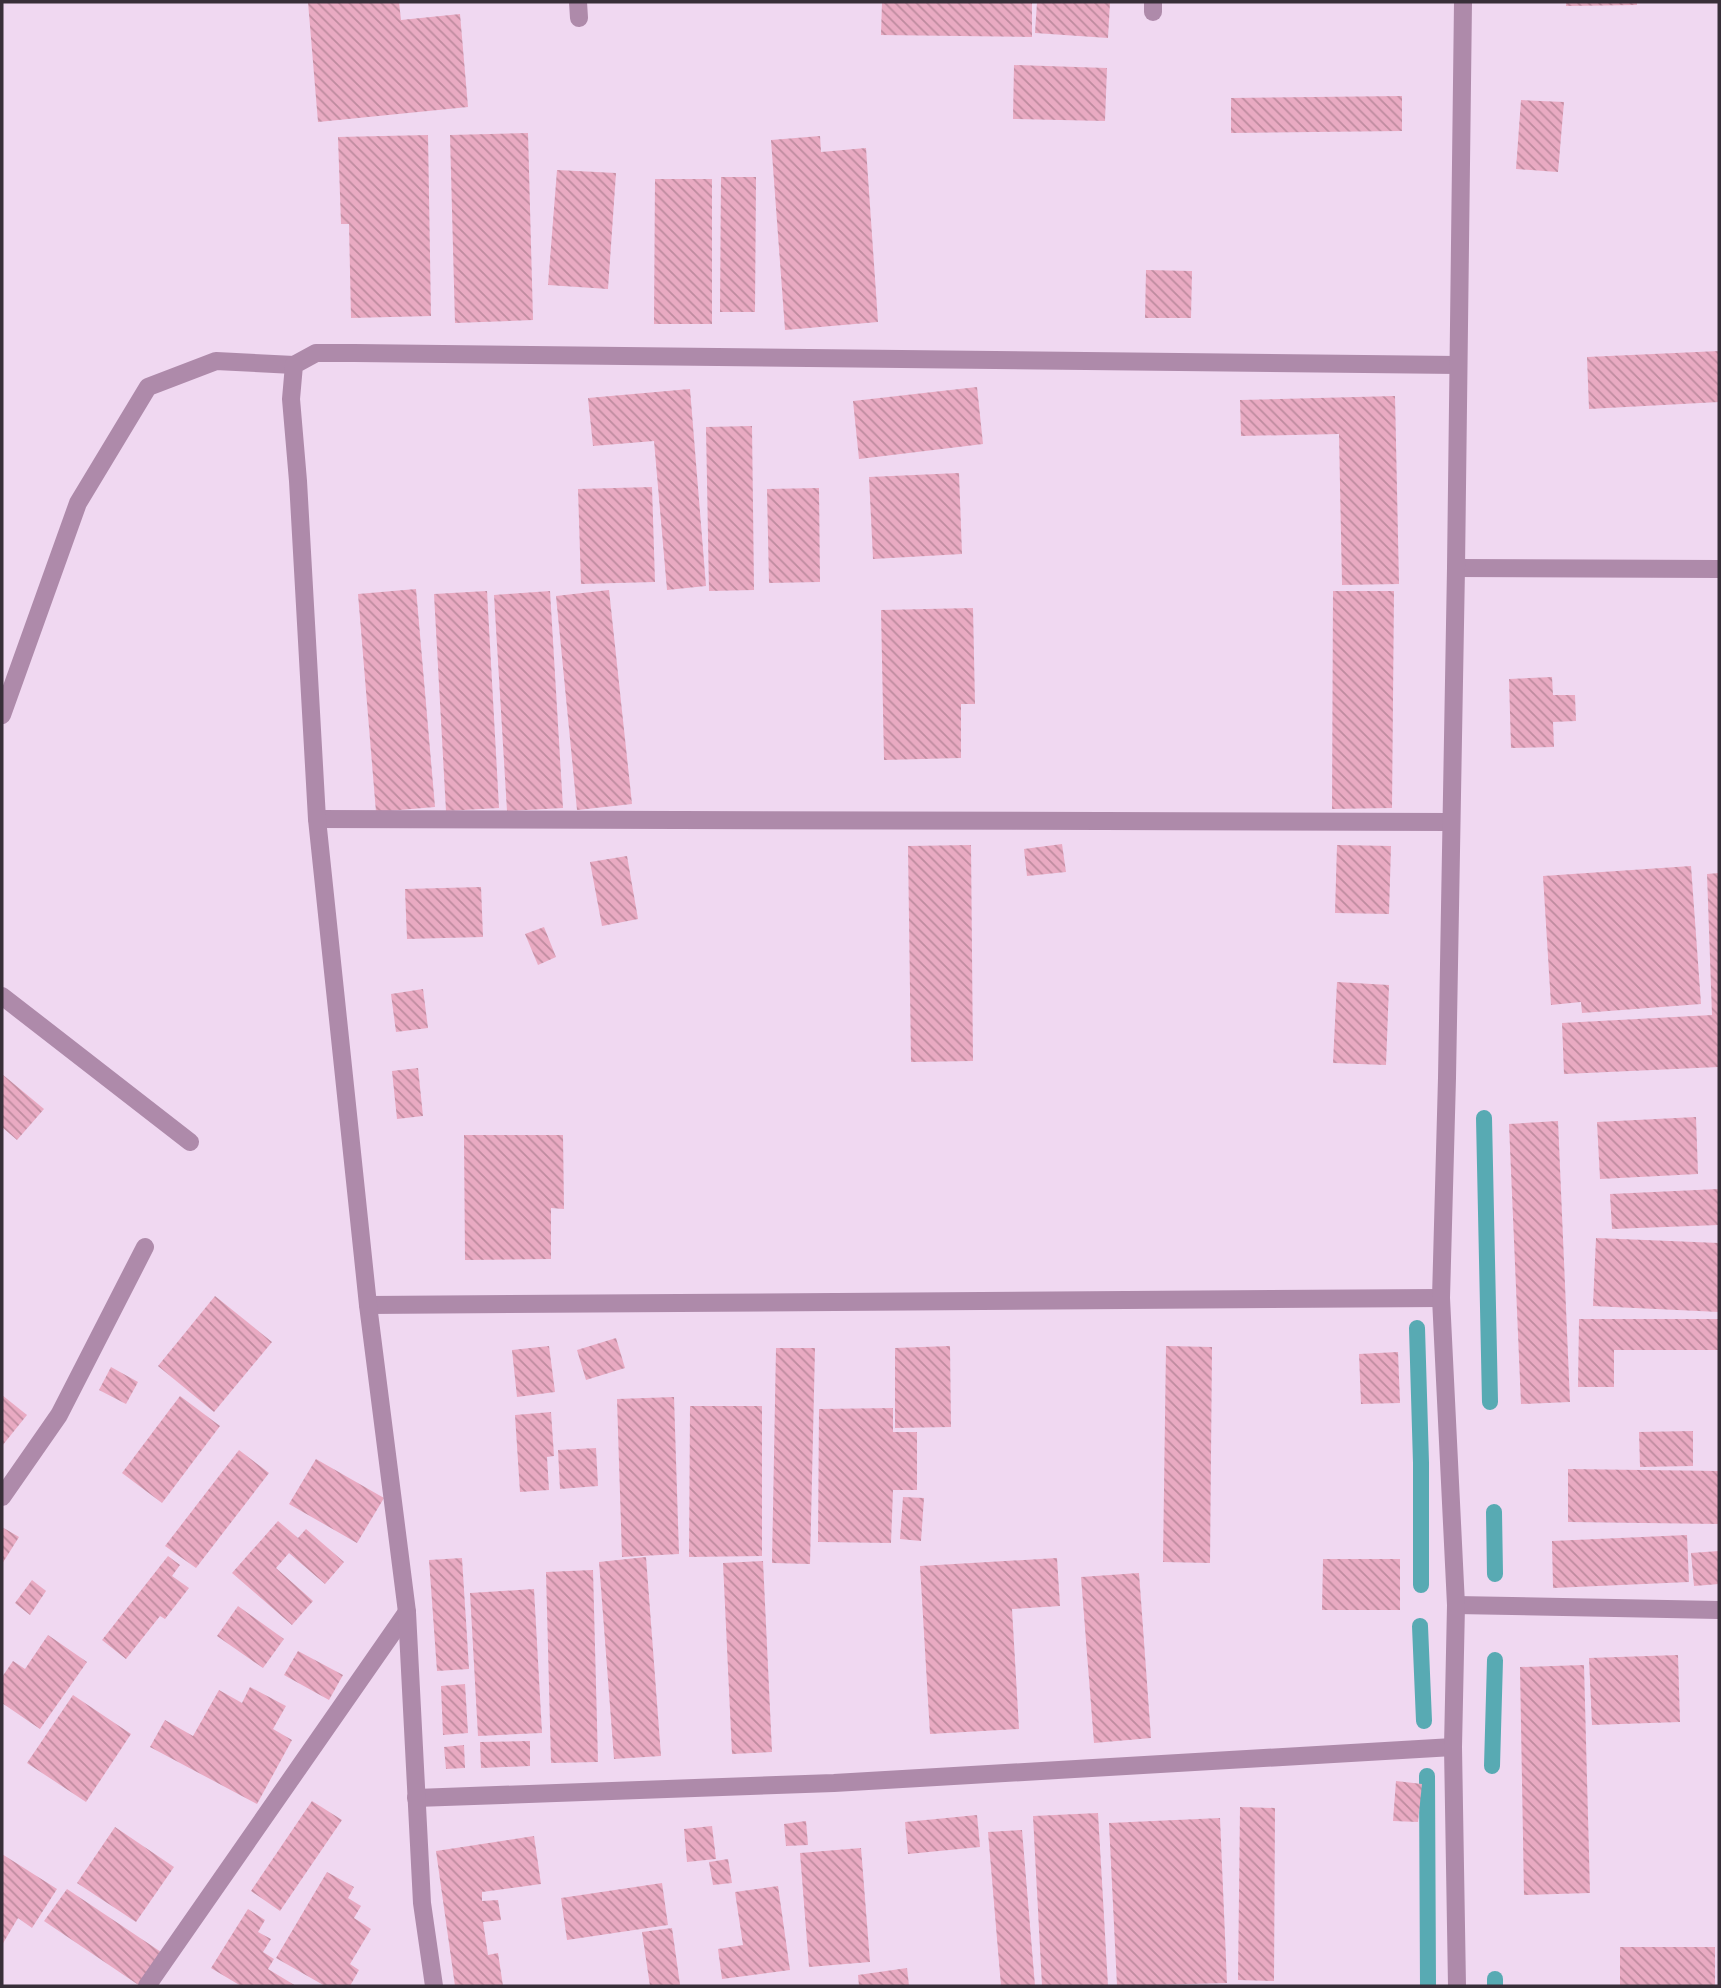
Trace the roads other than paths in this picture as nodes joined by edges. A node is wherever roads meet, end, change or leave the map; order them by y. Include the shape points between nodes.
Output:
1 (1464, 2) edge
2 (295, 365) junction
3 (1458, 365) junction
4 (1456, 568) junction
5 (1719, 569) edge
6 (2, 715) edge
7 (317, 819) junction
8 (1451, 822) junction
9 (2, 996) edge
10 (190, 1142) dead end
11 (145, 1247) dead end
12 (1441, 1298) junction
13 (368, 1306) junction
14 (2, 1497) edge
15 (1456, 1605) junction
16 (1719, 1610) edge
17 (407, 1612) junction
18 (1453, 1747) junction
19 (416, 1798) junction
20 (147, 1986) edge
21 (434, 1986) edge
22 (1457, 1986) edge

1 - 3 street
2 - 3 street via 316,353
2 - 6 street via 216,361 148,387 78,503
2 - 7 street via 290,400 299,481
3 - 4 street
4 - 5 street
4 - 8 street
7 - 8 street
7 - 13 street
8 - 12 street
9 - 10 street
11 - 14 street via 59,1415
12 - 13 street
12 - 15 street
13 - 17 street
15 - 16 street
15 - 18 street
17 - 19 street
17 - 20 street
18 - 19 street via 834,1783
18 - 22 street
19 - 21 street via 422,1902

